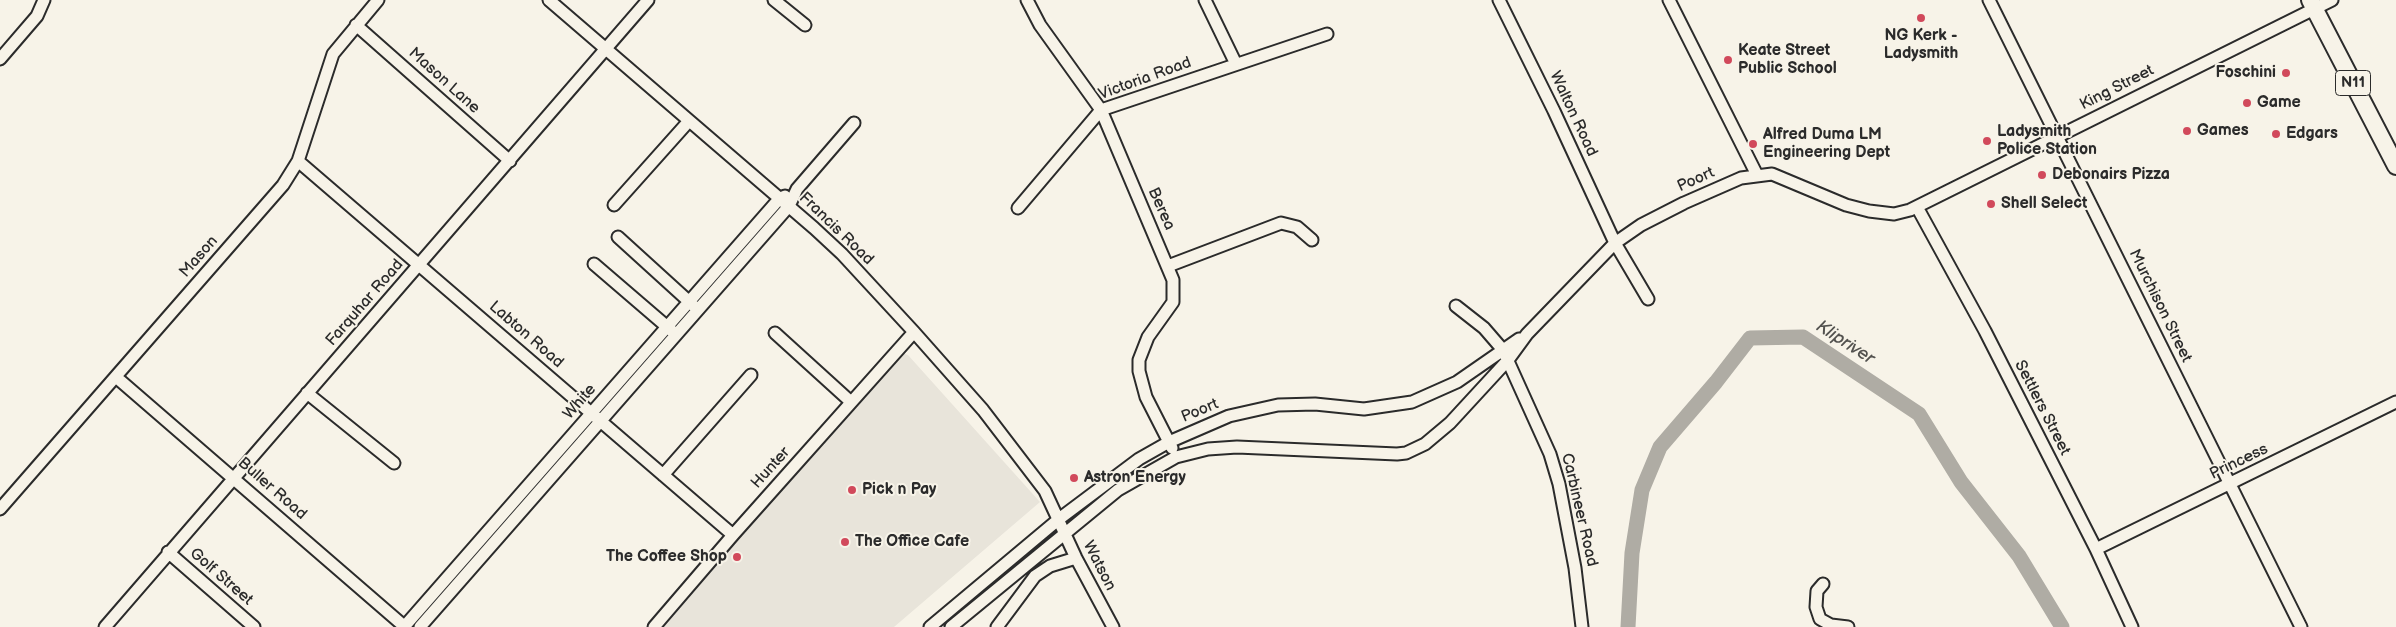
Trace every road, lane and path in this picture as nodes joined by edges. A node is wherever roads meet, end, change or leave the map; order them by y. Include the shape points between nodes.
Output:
1 (44, 0) edge
2 (378, 0) edge
3 (549, 0) edge
4 (648, 0) edge
5 (774, 0) edge
6 (1027, 0) edge
7 (1205, 0) edge
8 (1499, 0) edge
9 (1669, 0) edge
10 (1989, 0) edge
11 (2332, 0) edge
12 (2312, 4) edge
13 (805, 25) dead end
14 (356, 26) junction
15 (1327, 34) dead end
16 (605, 50) junction
17 (0, 60) edge
18 (1236, 64) junction
19 (1101, 110) junction
20 (688, 120) junction
21 (854, 123) dead end
22 (2057, 138) junction
23 (298, 160) junction
24 (510, 161) junction
25 (2396, 166) edge
26 (1757, 175) junction
27 (784, 202) junction
28 (614, 205) dead end
29 (1917, 207) junction
30 (1018, 208) dead end
31 (618, 237) dead end
32 (1312, 240) dead end
33 (1616, 243) junction
34 (594, 264) dead end
35 (420, 265) junction
36 (1168, 266) junction
37 (1648, 299) dead end
38 (693, 306) junction
39 (1456, 306) dead end
40 (667, 327) junction
41 (914, 332) junction
42 (775, 333) dead end
43 (676, 335) junction
44 (1506, 355) junction
45 (751, 375) dead end
46 (116, 377) junction
47 (307, 393) junction
48 (851, 402) junction
49 (2396, 402) edge
50 (597, 417) junction
51 (1169, 442) junction
52 (1176, 456) junction
53 (394, 463) dead end
54 (663, 475) junction
55 (234, 477) junction
56 (2230, 485) junction
57 (0, 509) edge
58 (1059, 519) junction
59 (505, 522) junction
60 (1064, 533) junction
61 (733, 535) junction
62 (2096, 549) junction
63 (168, 552) junction
64 (1076, 558) junction
65 (1824, 584) dead end
66 (105, 627) edge
67 (254, 627) edge
68 (405, 627) edge
69 (420, 627) edge
70 (654, 627) edge
71 (930, 627) edge
72 (951, 627) edge
73 (997, 627) edge
74 (1113, 627) edge
75 (1582, 627) edge
76 (1848, 627) edge
77 (2132, 627) edge
78 (2301, 627) edge

1 - 17 street via 37,16
2 - 14 street, Mason
3 - 16 street, Francis Road
4 - 16 street, Farquhar Road
5 - 13 street
6 - 19 street, Berea via 1040,25
7 - 18 street
8 - 33 street, Walton Road
9 - 26 street
10 - 22 street, Murchison Street
11 - 12 street, King Street
12 - 22 street, King Street
12 - 25 highway, N11
14 - 23 street, Mason via 333,54
14 - 24 street, Mason Lane
15 - 18 street, Victoria Road
16 - 20 street, Francis Road
16 - 24 street, Farquhar Road
18 - 19 street, Victoria Road
19 - 30 street, Victoria Road
19 - 36 street, Berea
20 - 27 street, Francis Road
20 - 28 street
21 - 27 street
22 - 29 street, King Street
22 - 56 street, Murchison Street
23 - 35 street, Labton Road
23 - 46 street, Mason via 283,185
24 - 35 street, Farquhar Road
26 - 29 street, Poort via 1781,176 1869,212 1894,214
26 - 33 street, Poort via 1741,178 1684,203 1641,225
27 - 38 street, White
27 - 41 street, Francis Road via 842,254
29 - 62 street, Settlers Street via 1985,331
31 - 38 street
32 - 36 street via 1297,226 1282,223
33 - 37 street, Walton Road
33 - 44 street, Poort
34 - 40 street
35 - 47 street, Farquhar Road
35 - 50 street, Labton Road
36 - 51 street, Berea via 1175,287 1173,302 1148,337 1139,360 1139,371 1146,398
38 - 40 street, White
38 - 43 street, White
39 - 44 street, Carbineer Road via 1484,328
40 - 43 street
40 - 50 street, White
41 - 48 street, Hunter
41 - 58 street, Francis Road via 1016,452 1045,491
42 - 48 street
43 - 50 street, White
44 - 51 street, Poort via 1412,402 1364,409 1315,404 1278,405 1229,416
44 - 52 street, Poort via 1435,436 1406,453 1371,455 1237,447
44 - 75 street, Carbineer Road via 1554,466 1578,584
45 - 54 street
46 - 55 street, Buller Road
46 - 57 street, Mason
47 - 53 street
47 - 55 street, Farquhar Road
48 - 61 street, Hunter
49 - 56 street, Princess
50 - 54 street, Labton Road
50 - 59 street, White
51 - 52 street, Berea
51 - 58 street, Poort via 1139,459
52 - 60 street, Poort via 1121,488
54 - 61 street, Labton Road
55 - 63 street, Farquhar Road
55 - 68 street, Buller Road
56 - 62 street, Princess
56 - 78 street, Murchison Street
58 - 60 street, Watson
58 - 71 street, Poort
59 - 68 street, White
59 - 69 street, White
60 - 64 street, Watson
60 - 72 street, Poort
61 - 70 street, Hunter
62 - 77 street, Settlers Street
63 - 66 street, Farquhar Road
63 - 67 street, Golf Street
64 - 73 street via 1050,566 1035,576
64 - 74 street, Watson
65 - 76 street via 1817,591 1816,606 1820,619 1831,625

